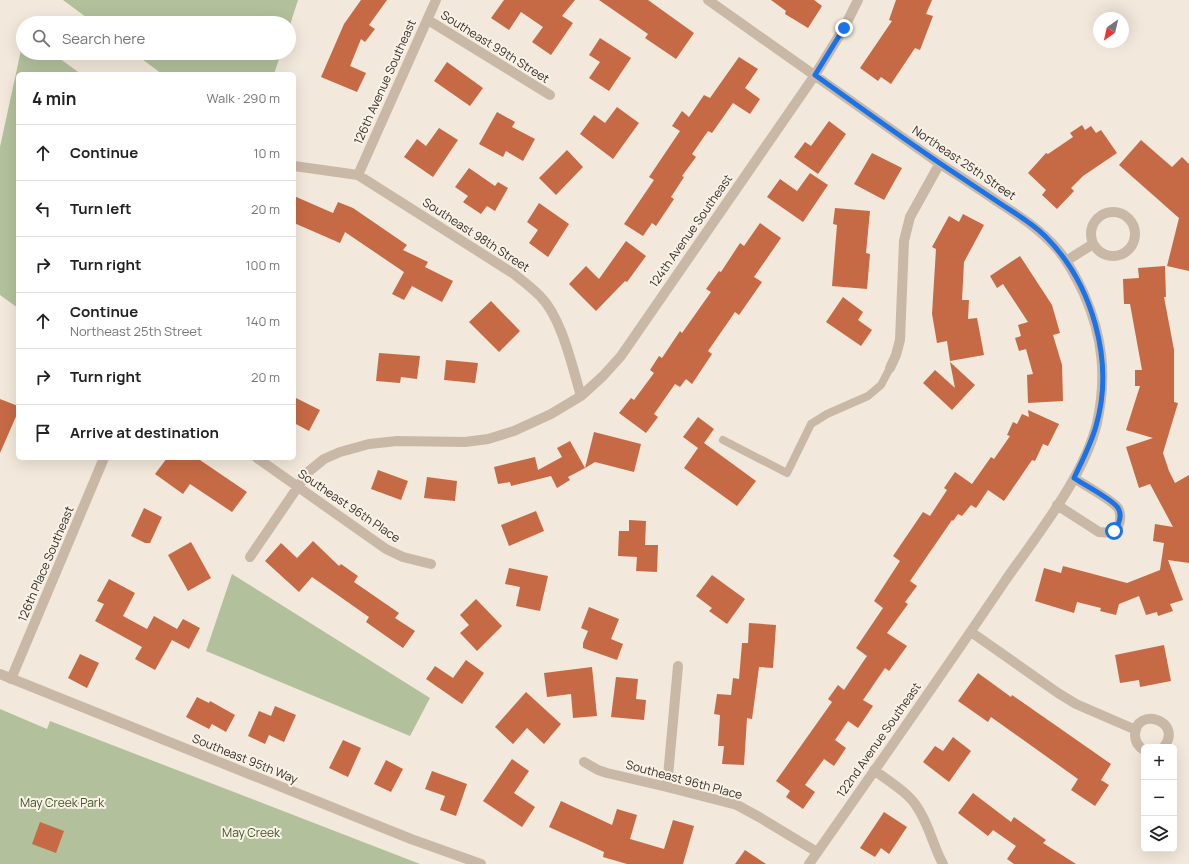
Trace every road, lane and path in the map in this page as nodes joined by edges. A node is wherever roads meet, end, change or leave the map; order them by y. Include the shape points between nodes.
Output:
1 (436, 0) edge
2 (708, 0) edge
3 (858, 0) edge
4 (428, 20) junction
5 (815, 75) junction
6 (550, 95) dead end
7 (940, 163) junction
8 (296, 166) edge
9 (358, 175) junction
10 (1093, 244) junction
11 (1066, 261) junction
12 (890, 368) joint
13 (581, 396) junction
14 (723, 440) dead end
15 (103, 460) edge
16 (260, 460) edge
17 (1074, 478) junction
18 (297, 487) junction
19 (1057, 506) junction
20 (250, 557) dead end
21 (431, 564) dead end
22 (971, 632) junction
23 (678, 666) dead end
24 (0, 674) edge
25 (11, 679) junction
26 (1136, 730) junction
27 (1166, 744) edge
28 (1141, 748) edge
29 (584, 762) dead end
30 (874, 770) junction
31 (667, 787) junction
32 (817, 852) junction
33 (481, 864) edge
34 (809, 864) edge
35 (943, 864) edge

1 - 4 street, 126th Avenue Southeast
2 - 5 street, Northeast 25th Street
3 - 5 street, 124th Avenue Southeast
4 - 6 street, Southeast 99th Street
4 - 9 street, 126th Avenue Southeast
5 - 7 street, Northeast 25th Street
5 - 13 street, 124th Avenue Southeast via 621,356
7 - 11 street, Northeast 25th Street via 1024,219 1044,235
7 - 12 street via 906,229 900,340
8 - 9 street, Southeast 98th Street
9 - 13 street, Southeast 98th Street via 514,274 541,296 554,315
10 - 10 street via 1104,254 1112,256 1126,252 1134,239 1133,224 1122,214 1102,214 1093,224
10 - 11 street
11 - 17 street, Northeast 25th Street via 1078,281 1098,332 1103,380 1096,425
12 - 14 lane via 881,384 868,396 811,424 787,473
13 - 18 street, 124th Avenue Southeast via 531,424 488,439 465,442 397,441 369,444 340,452 324,459 308,472
15 - 25 street, 126th Place Southeast
16 - 18 street, Southeast 96th Place
17 - 19 street, 122nd Avenue Southeast
17 - 19 street via 1118,508 1120,524 1114,531 1099,532
18 - 20 street, 124th Avenue Southeast
18 - 21 street, Southeast 96th Place via 386,548 403,557
19 - 22 street, 122nd Avenue Southeast
22 - 26 street via 1076,704
22 - 30 street, 122nd Avenue Southeast
23 - 31 street
24 - 25 street, Southeast 95th Way
25 - 33 street, Southeast 95th Way via 404,836
26 - 27 street via 1138,725 1147,719 1158,719 1168,731
26 - 28 street via 1136,741
29 - 31 street, Southeast 96th Place via 607,773
30 - 32 street, 122nd Avenue Southeast
30 - 35 street via 917,806
31 - 32 street, Southeast 96th Place via 737,806
32 - 34 street, 122nd Avenue Southeast

